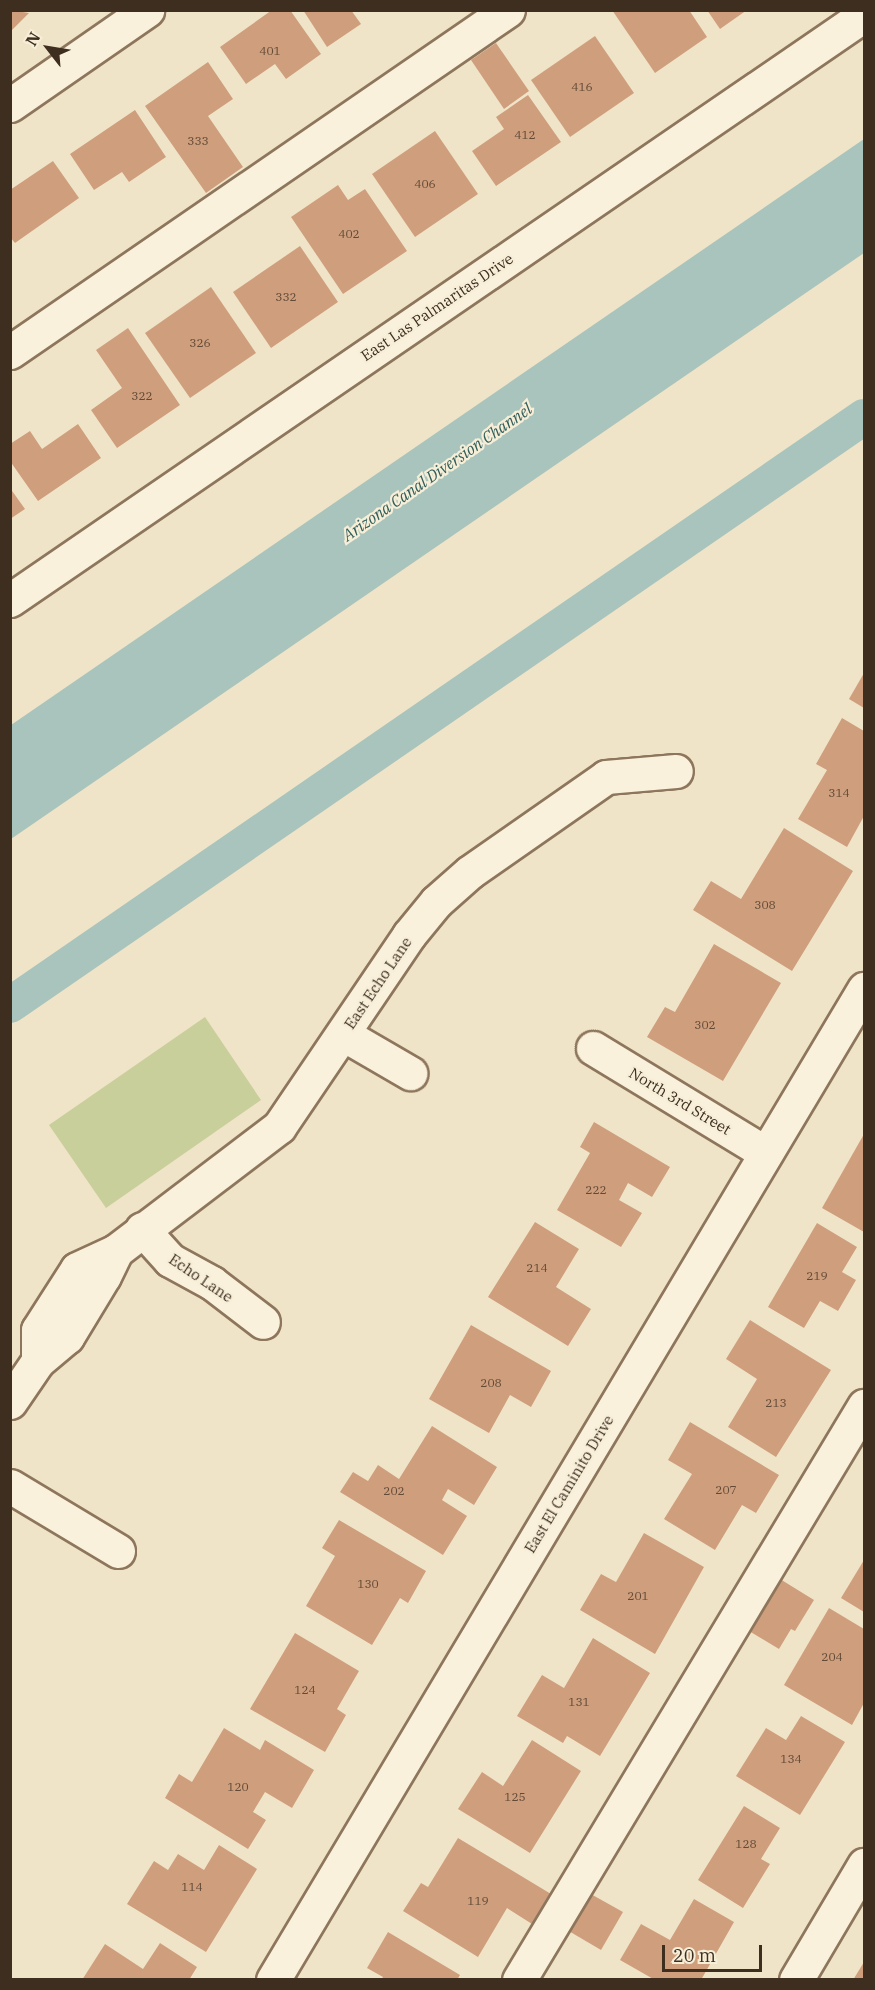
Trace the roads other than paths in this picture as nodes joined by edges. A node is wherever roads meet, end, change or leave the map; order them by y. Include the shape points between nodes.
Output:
1 (508, 10) edge
2 (134, 14) edge
3 (864, 15) edge
4 (10, 105) edge
5 (10, 352) edge
6 (10, 600) edge
7 (676, 771) dead end
8 (864, 989) edge
9 (343, 1034) junction
10 (593, 1048) dead end
11 (410, 1073) dead end
12 (766, 1153) junction
13 (142, 1229) junction
14 (263, 1322) dead end
15 (10, 1344) edge
16 (38, 1361) junction
17 (10, 1402) edge
18 (864, 1406) edge
19 (10, 1486) edge
20 (118, 1551) dead end
21 (864, 1865) edge
22 (273, 1980) edge
23 (519, 1980) edge
24 (796, 1980) edge

1 - 5 street
2 - 4 street
3 - 6 street, East Las Palmaritas Drive
7 - 9 street, East Echo Lane via 606,777 470,872 436,902 409,935
8 - 12 street, East El Caminito Drive
9 - 11 street
9 - 13 street, East Echo Lane via 279,1127
10 - 12 street, North 3rd Street
12 - 22 street, East El Caminito Drive
13 - 14 street, Echo Lane via 170,1260 212,1282
13 - 16 street, East Echo Lane via 116,1251 67,1337
15 - 16 street
16 - 17 street, East Echo Lane
18 - 23 street
19 - 20 street
21 - 24 street

